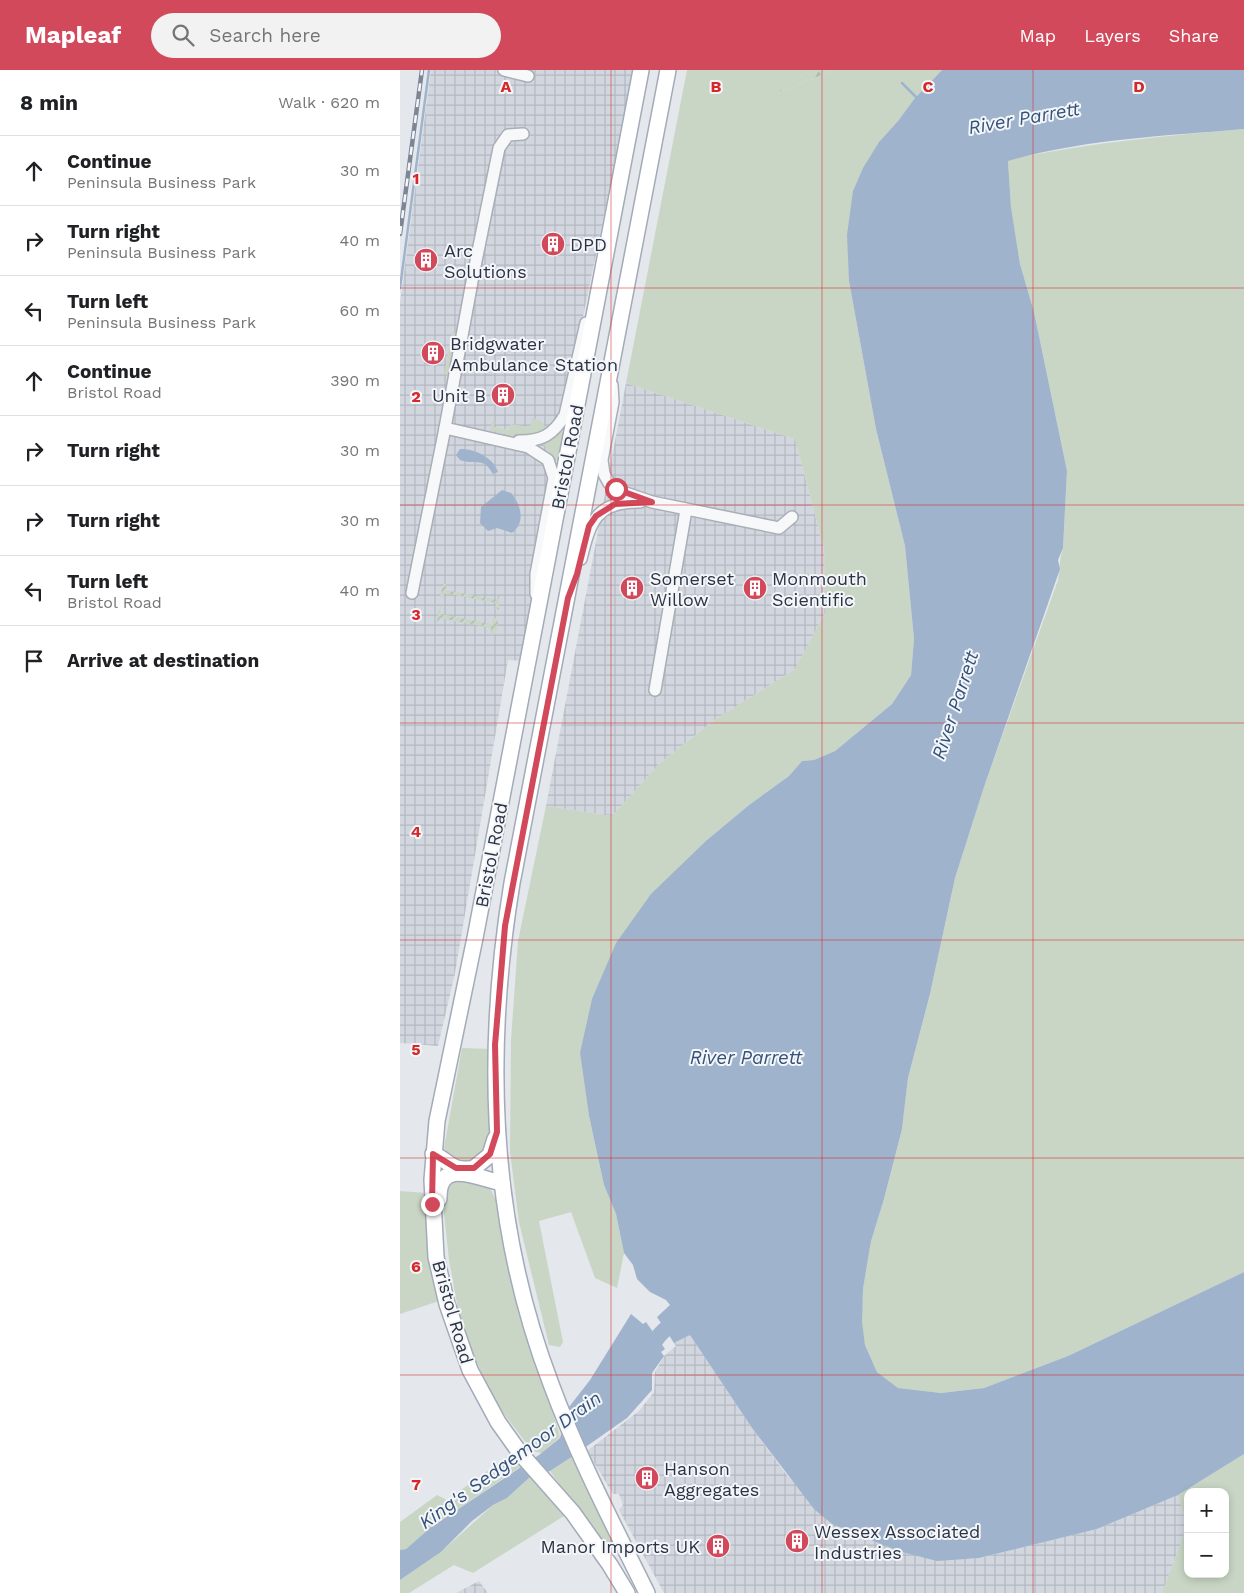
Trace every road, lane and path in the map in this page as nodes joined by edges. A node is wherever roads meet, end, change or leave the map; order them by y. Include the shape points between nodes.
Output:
1 (504, 70) edge
2 (641, 70) edge
3 (668, 70) edge
4 (528, 76) dead end
5 (523, 134) dead end
6 (605, 258) junction
7 (611, 374) junction
8 (446, 428) junction
9 (504, 440) junction
10 (652, 502) junction
11 (686, 510) junction
12 (792, 517) dead end
13 (412, 593) dead end
14 (568, 598) junction
15 (537, 621) junction
16 (655, 690) dead end
17 (497, 1132) junction
18 (433, 1154) junction
19 (502, 1184) junction
20 (441, 1278) junction
21 (627, 1593) edge
22 (648, 1593) edge

1 - 4 street
2 - 6 main road, Bristol Road
3 - 7 main road, Bristol Road
5 - 8 street via 508,136 499,148
6 - 9 street via 582,338 565,415 558,427 546,437 533,441
6 - 15 main road, Bristol Road
7 - 10 street via 613,402 602,460 604,474 616,489
7 - 14 main road, Bristol Road
8 - 9 street
8 - 13 street
9 - 15 street via 538,451 553,468 552,494 536,574
10 - 11 street
10 - 14 street via 615,504 596,516 589,526
11 - 12 street via 779,528
11 - 16 street
14 - 17 main road, Bristol Road via 505,926 495,1045
15 - 18 main road, Bristol Road
17 - 18 main road via 490,1154 474,1168 456,1168
17 - 19 main road, Bristol Road
18 - 20 main road, Bristol Road via 432,1216
19 - 20 main road via 473,1174 459,1173 442,1181 438,1188 444,1260
19 - 22 main road, Bristol Road via 527,1311 559,1406 580,1458
20 - 21 main road, Bristol Road via 457,1338 498,1422 595,1544

